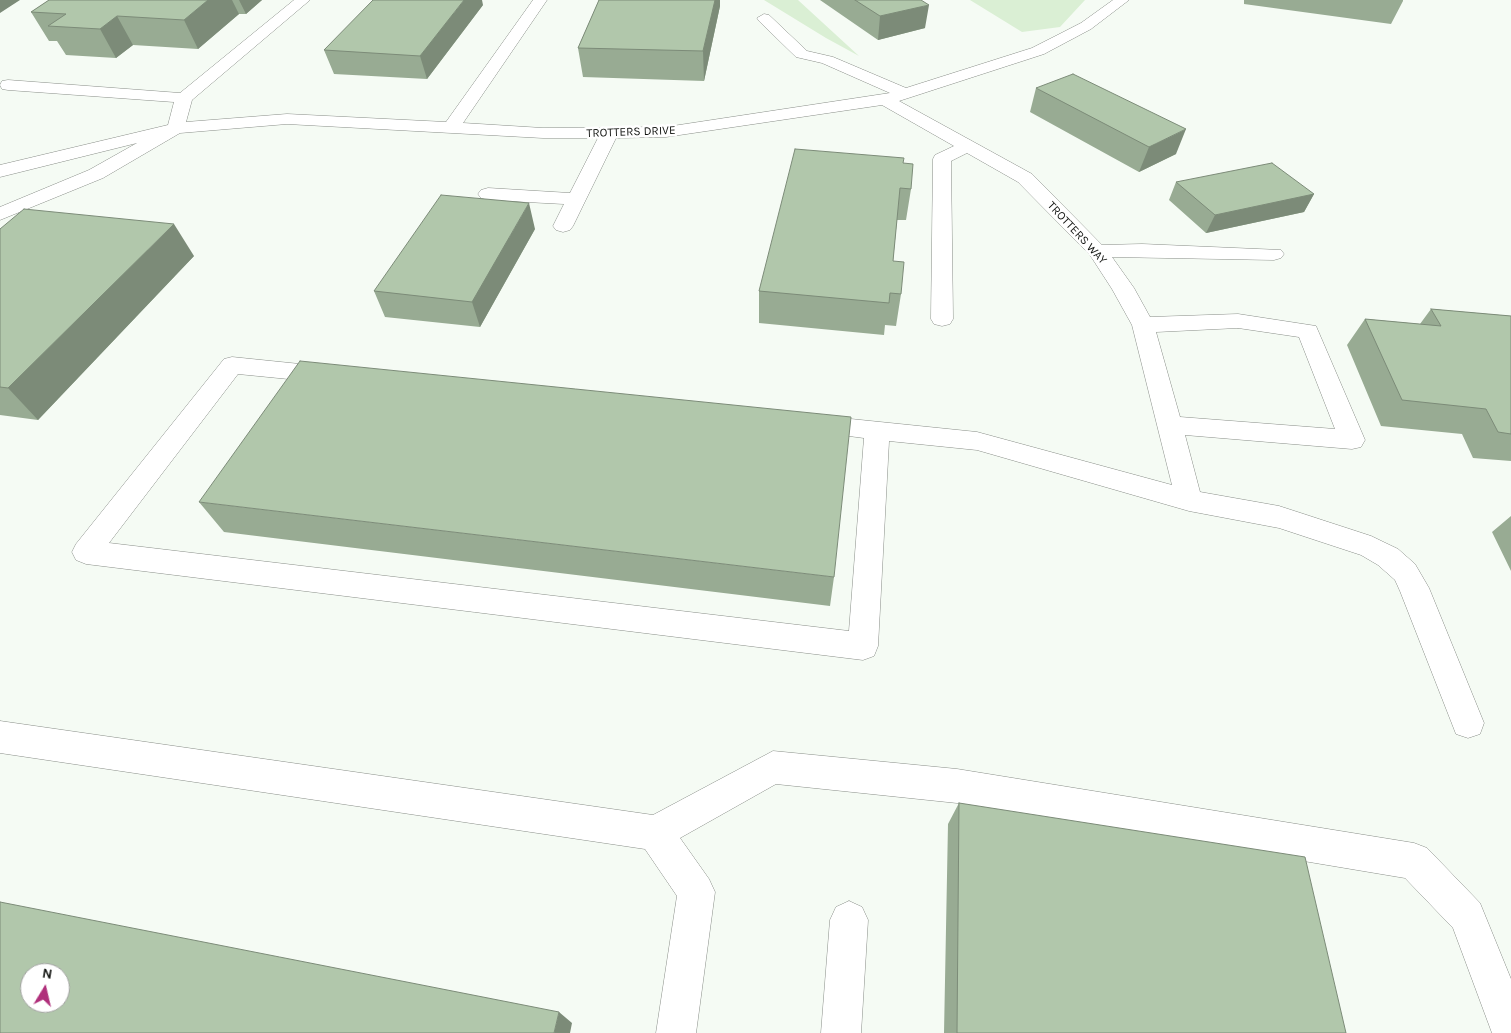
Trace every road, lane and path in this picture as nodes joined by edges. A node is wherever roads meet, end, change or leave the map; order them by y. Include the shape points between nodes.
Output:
1 (303, 0) edge
2 (540, 0) edge
3 (1122, 0) edge
4 (764, 18) dead end
5 (8, 85) dead end
6 (906, 94) junction
7 (184, 98) junction
8 (885, 100) junction
9 (176, 128) junction
10 (451, 128) junction
11 (609, 133) junction
12 (967, 146) junction
13 (0, 171) edge
14 (488, 194) dead end
15 (576, 199) junction
16 (0, 214) edge
17 (564, 226) dead end
18 (1097, 251) junction
19 (1274, 254) dead end
20 (942, 318) dead end
21 (1143, 325) junction
22 (351, 377) edge
23 (788, 422) edge
24 (1170, 425) junction
25 (877, 431) junction
26 (1190, 500) junction
27 (1468, 723) dead end
28 (0, 737) edge
29 (655, 833) junction
30 (849, 920) dead end
31 (1511, 1028) edge
32 (676, 1033) edge
33 (841, 1033) edge

1 - 7 street
2 - 10 street
3 - 6 street, TROTTERS DRIVE via 1086,26 1038,52
4 - 6 street via 802,54 827,60
5 - 7 street
6 - 8 street, TROTTERS DRIVE
7 - 9 street
8 - 11 street, TROTTERS DRIVE via 666,132
8 - 12 street, TROTTERS WAY
9 - 10 street, TROTTERS DRIVE via 288,119
9 - 13 street, TROTTERS DRIVE
9 - 16 street via 96,174
10 - 11 street, TROTTERS DRIVE
11 - 15 street
12 - 18 street, TROTTERS WAY via 1024,178
12 - 20 street via 942,159
14 - 15 street
15 - 17 street
18 - 19 street
18 - 21 street, TROTTERS WAY
21 - 24 street, TROTTERS WAY
21 - 24 street via 1238,321 1308,331 1352,440
22 - 25 street via 232,365 86,552 863,646
23 - 25 street
24 - 26 street, TROTTERS WAY
25 - 26 street via 977,440
26 - 27 street via 1279,517 1371,547 1388,557 1405,572 1414,588
28 - 29 street
29 - 31 street via 773,768 957,786 1414,861 1467,916
29 - 32 street via 696,892
30 - 33 street

